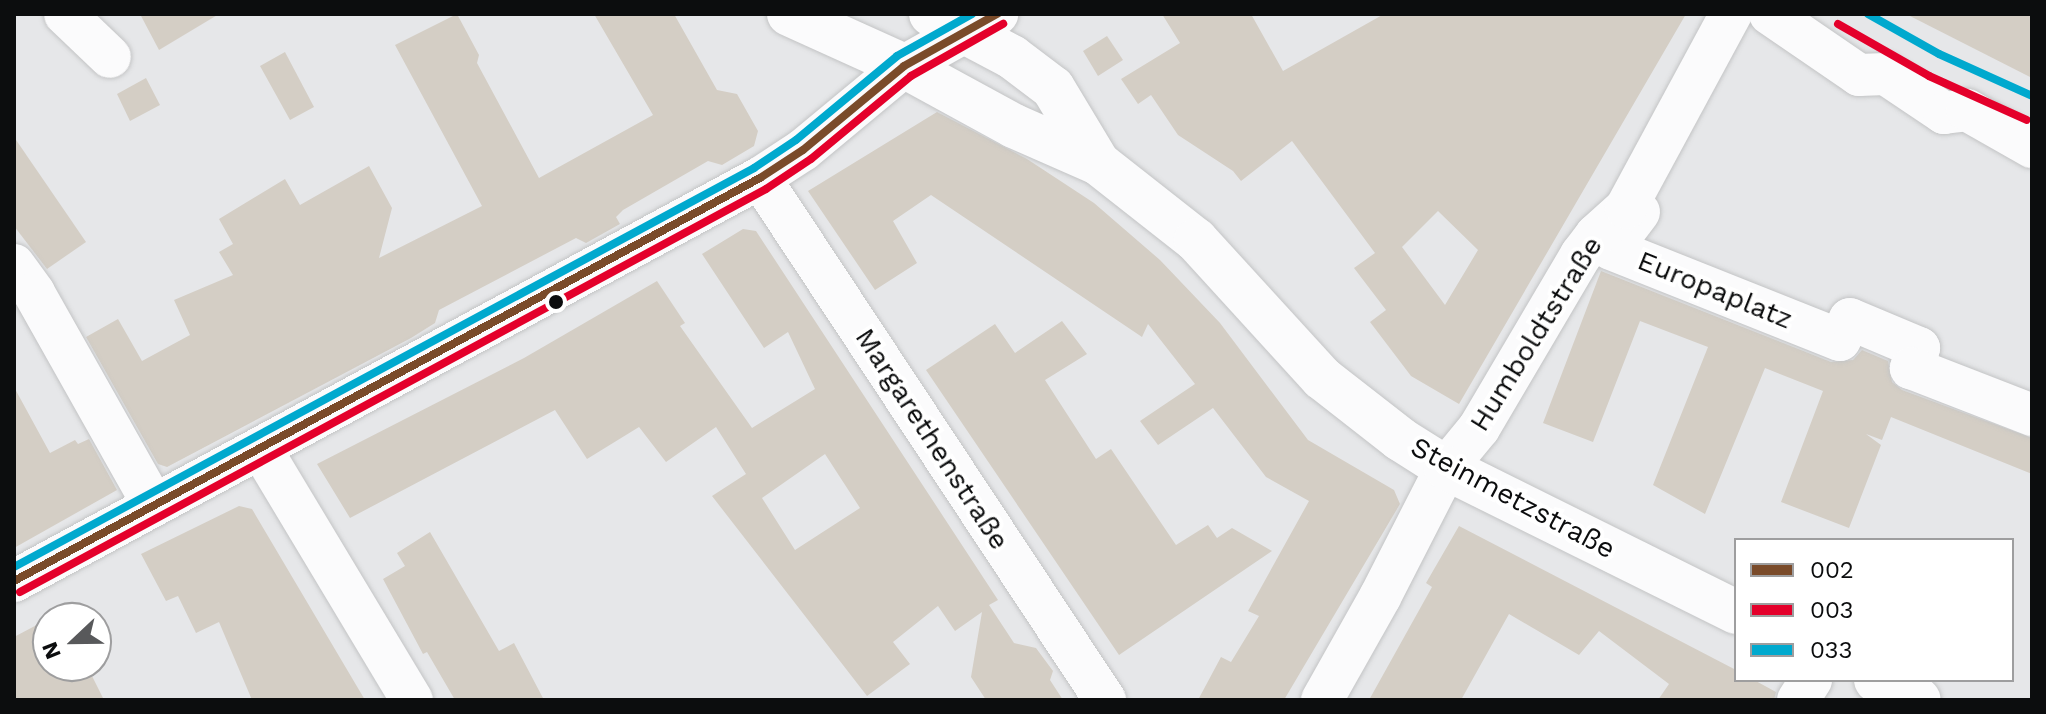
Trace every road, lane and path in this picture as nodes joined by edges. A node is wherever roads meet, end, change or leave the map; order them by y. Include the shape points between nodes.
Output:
1 (65, 14) edge
2 (789, 14) edge
3 (1731, 14) edge
4 (1749, 14) edge
5 (1770, 14) edge
6 (965, 19) edge
7 (110, 57) dead end
8 (904, 66) junction
9 (2032, 147) edge
10 (1098, 163) junction
11 (760, 178) junction
12 (14, 265) edge
13 (2032, 415) edge
14 (261, 449) junction
15 (1446, 468) junction
16 (153, 504) junction
17 (14, 581) edge
18 (1734, 611) edge
19 (1810, 682) edge
20 (1880, 682) edge
21 (412, 700) edge
22 (1105, 700) edge
23 (1322, 700) edge
24 (1798, 700) edge
25 (1919, 700) edge

1 - 7 street
2 - 8 main road, Steinmetzstraße
3 - 15 street, Humboldtstraße via 1626,208 1581,255 1479,428
4 - 13 street, Europaplatz via 1628,231 1611,249 1840,340 1850,319 1919,348 1911,368
5 - 9 street via 1859,75 1891,76 1944,113 1967,110
6 - 8 street
6 - 10 main road, Steinmetzstraße via 1053,88
8 - 10 main road, Steinmetzstraße via 1014,126
8 - 11 street via 803,150
10 - 15 main road, Steinmetzstraße via 1196,240 1322,378
11 - 14 street
11 - 22 street, Margarethenstraße
12 - 16 street
14 - 16 street
14 - 21 street
15 - 18 main road, Steinmetzstraße
15 - 23 street, Humboldtstraße
16 - 17 street
19 - 24 street
20 - 25 main road

